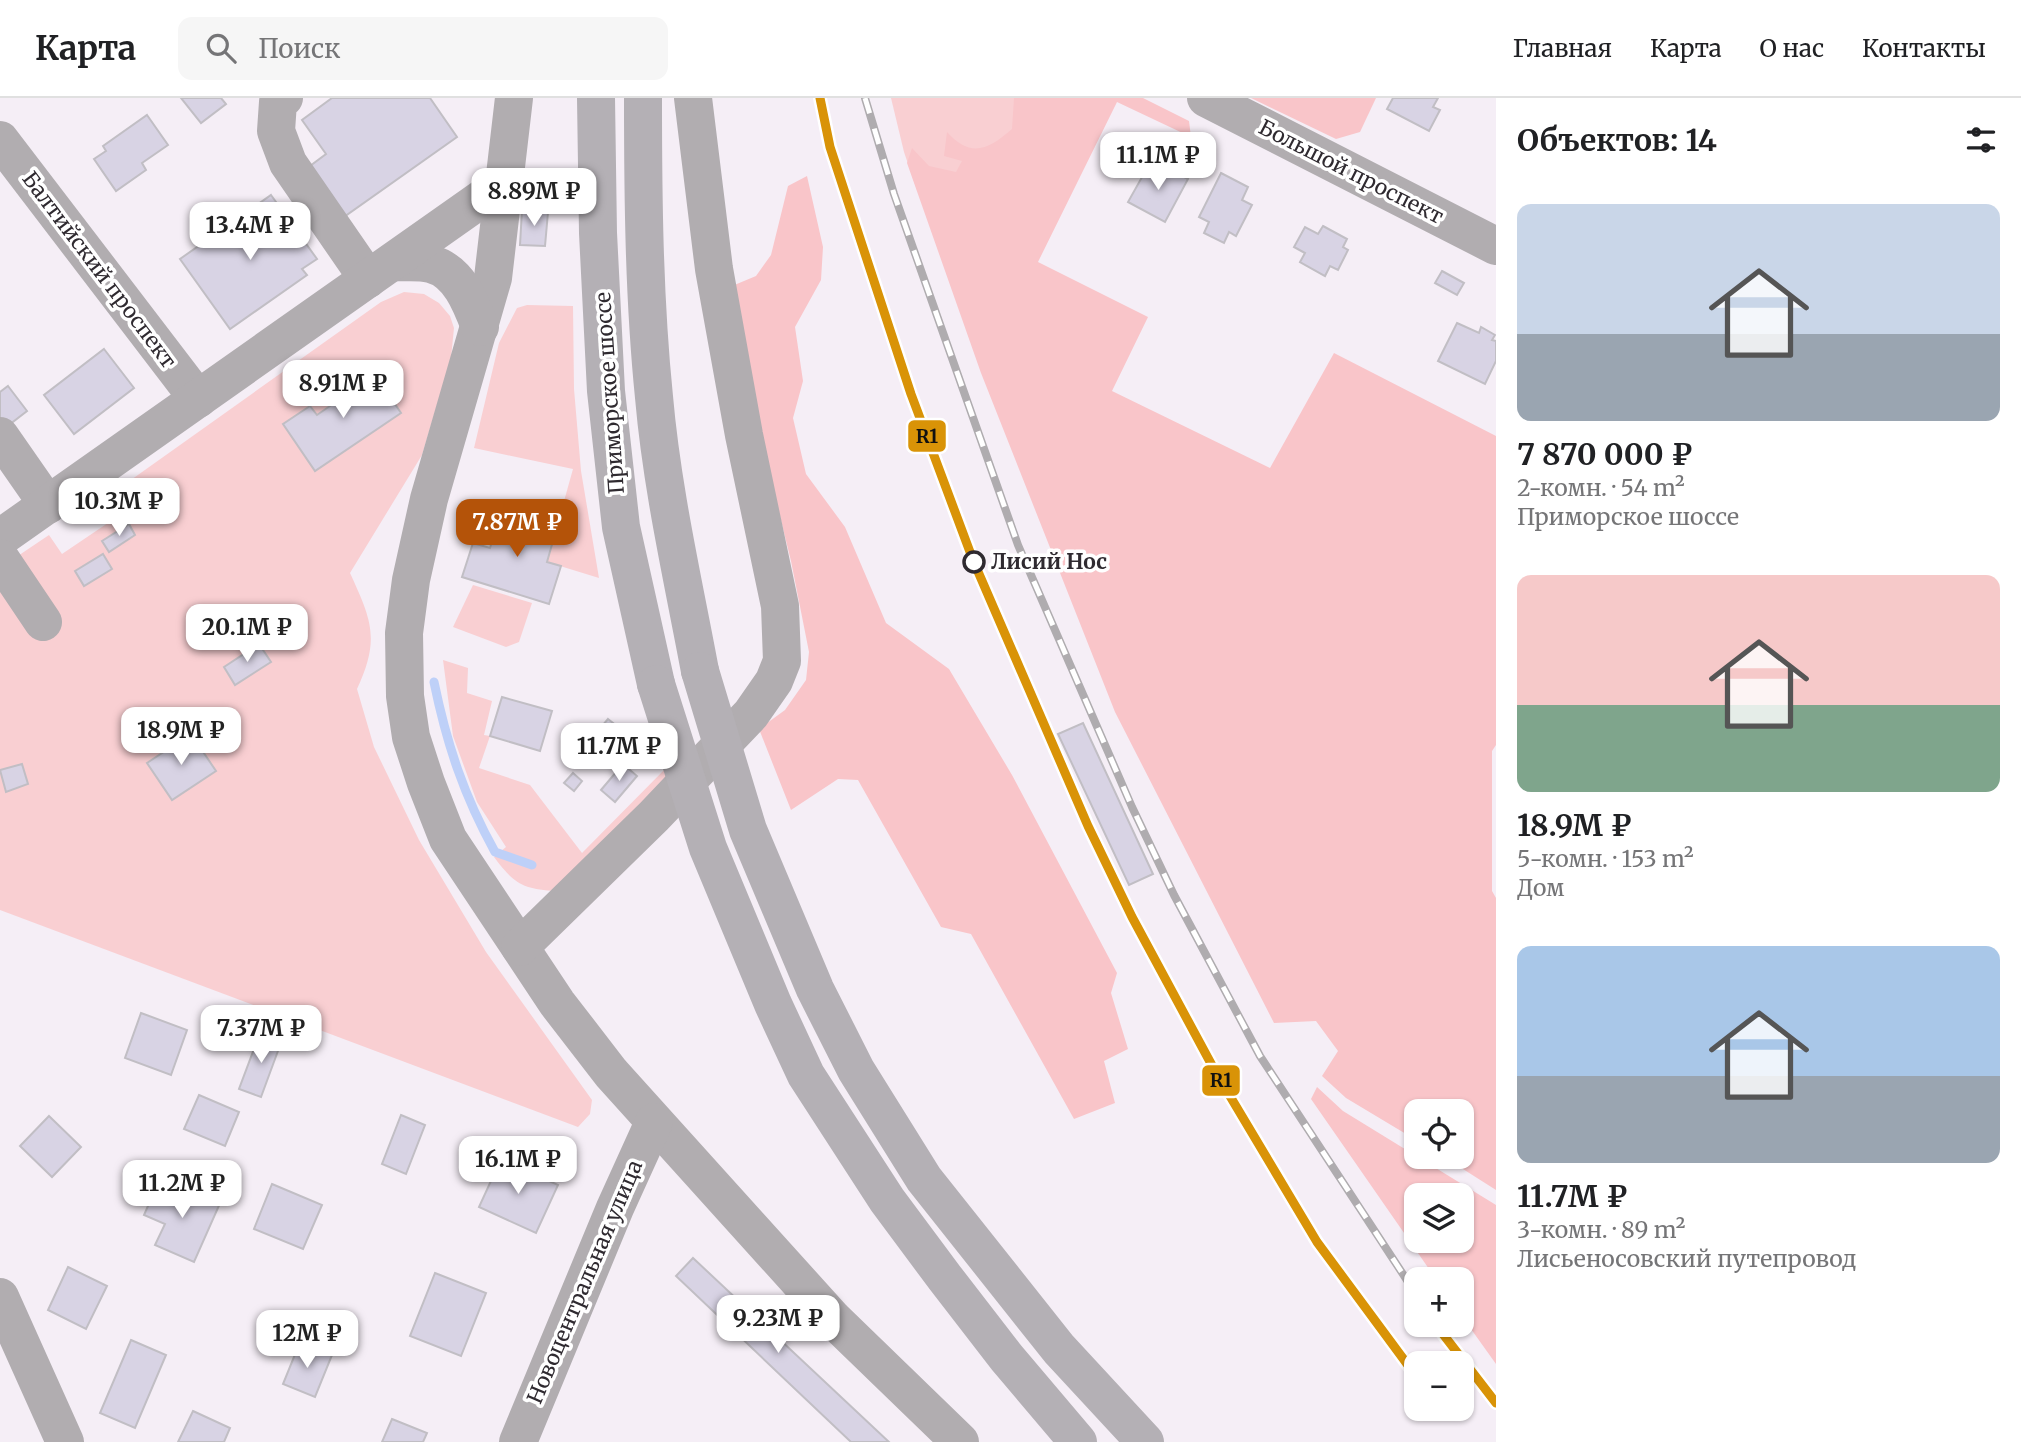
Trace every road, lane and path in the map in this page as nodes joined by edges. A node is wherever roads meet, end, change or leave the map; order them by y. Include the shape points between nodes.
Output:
1 (284, 98) edge
2 (514, 98) edge
3 (596, 98) edge
4 (643, 98) edge
5 (693, 98) edge
6 (1206, 98) edge
7 (0, 140) edge
8 (504, 183) junction
9 (1496, 246) edge
10 (380, 271) junction
11 (480, 327) junction
12 (198, 399) junction
13 (0, 436) edge
14 (48, 505) junction
15 (0, 538) edge
16 (0, 558) edge
17 (43, 622) dead end
18 (520, 947) junction
19 (654, 1122) junction
20 (0, 1297) edge
21 (65, 1442) edge
22 (518, 1442) edge
23 (960, 1442) edge
24 (1078, 1442) edge
25 (1145, 1442) edge

1 - 10 street via 278,102 276,131 288,163
2 - 8 street
3 - 24 main road, Приморское шоссе, bridge via 606,391 621,527 656,684 708,848 806,1075 936,1267
4 - 25 main road, Приморское шоссе, bridge via 644,231 654,398 671,522 700,671 748,830 815,989 856,1070 925,1179 1059,1349
5 - 18 street via 714,269 780,606 782,661 751,714
6 - 9 street, Большой проспект
7 - 12 street, Балтийский проспект
8 - 10 street
8 - 11 street via 493,278
10 - 11 street via 433,264 452,276 469,297
10 - 12 street
11 - 18 street via 429,499 411,580 404,633 405,696 411,737 448,839
12 - 14 street
13 - 14 street
14 - 15 street
16 - 17 street
18 - 19 street via 557,1003
19 - 22 street, Новоцентральная улица
19 - 23 street via 833,1319
20 - 21 street

